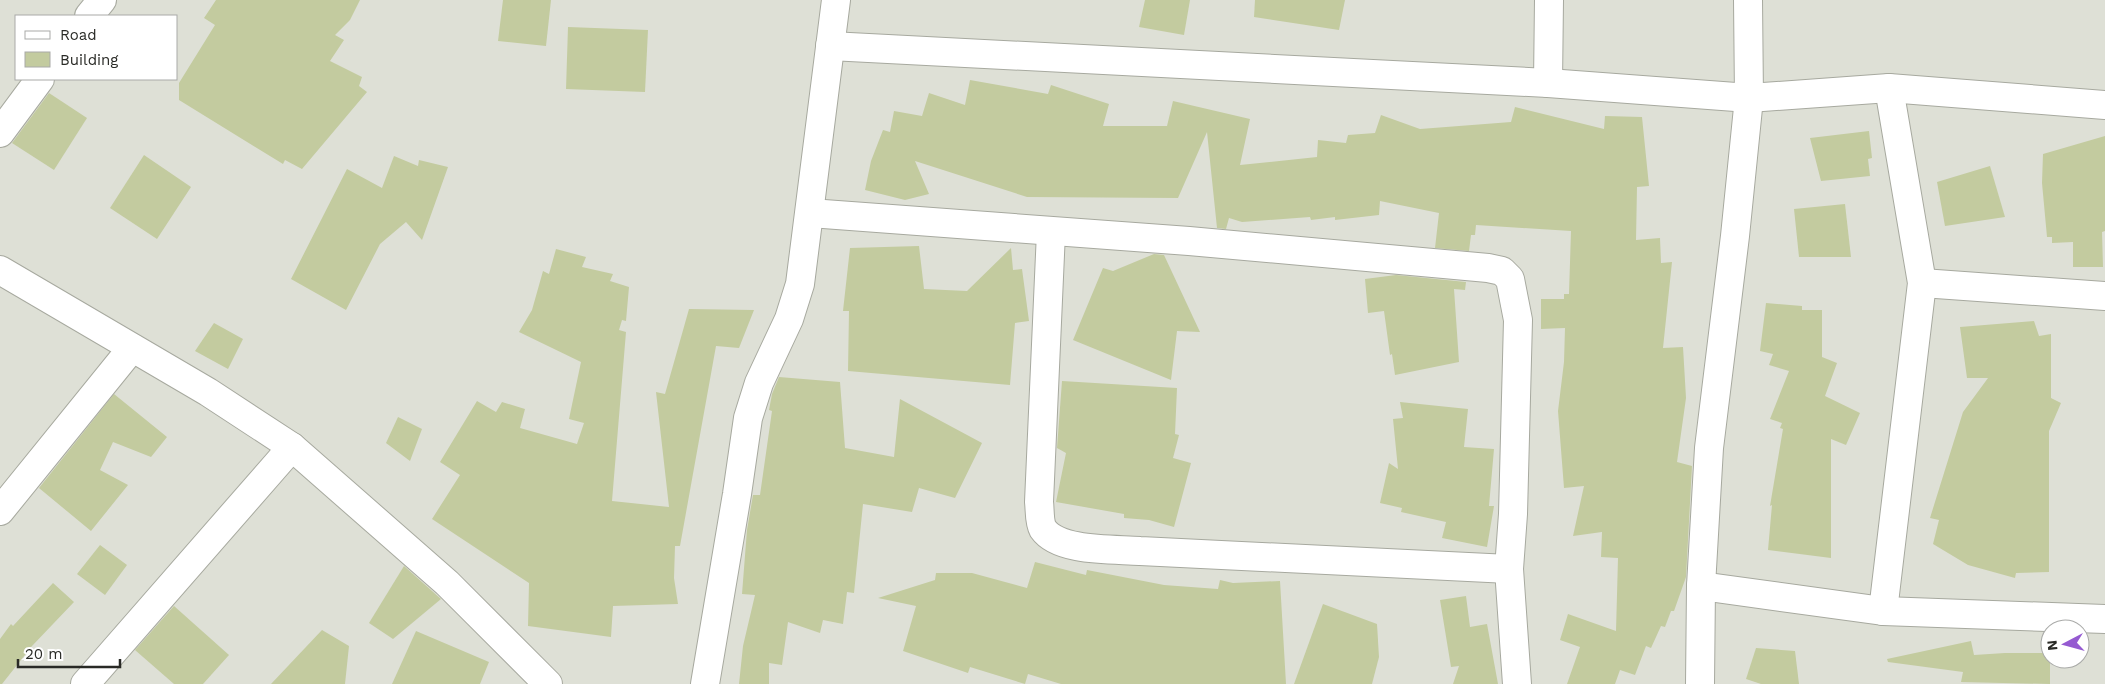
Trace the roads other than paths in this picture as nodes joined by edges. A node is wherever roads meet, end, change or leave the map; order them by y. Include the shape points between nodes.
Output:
1 (102, 0) edge
2 (836, 0) edge
3 (1549, 0) edge
4 (1748, 0) edge
5 (90, 15) edge
6 (830, 46) junction
7 (39, 80) edge
8 (1548, 83) junction
9 (1889, 88) junction
10 (1749, 98) junction
11 (2105, 105) edge
12 (0, 132) edge
13 (810, 213) junction
14 (1051, 232) junction
15 (0, 270) edge
16 (1922, 283) junction
17 (2105, 296) edge
18 (132, 348) junction
19 (292, 447) junction
20 (0, 511) edge
21 (1509, 569) junction
22 (1701, 586) junction
23 (1883, 611) junction
24 (2105, 619) edge
25 (85, 684) edge
26 (548, 684) edge
27 (705, 684) edge
28 (1516, 684) edge
29 (1700, 684) edge

1 - 5 street
2 - 6 street
3 - 8 street
4 - 10 street
6 - 8 street
6 - 13 street
7 - 12 street
8 - 10 street
9 - 10 street
9 - 11 street
9 - 16 street
10 - 22 street via 1710,448
13 - 14 street
13 - 27 street via 800,284 748,418
14 - 21 street via 1283,249 1502,271 1510,279 1518,320
14 - 21 street via 1039,502 1043,528 1059,542 1131,550
15 - 18 street
16 - 17 street
16 - 23 street
18 - 19 street via 208,392
18 - 20 street
19 - 25 street
19 - 26 street via 447,583
21 - 28 street
22 - 23 street
22 - 29 street
23 - 24 street

